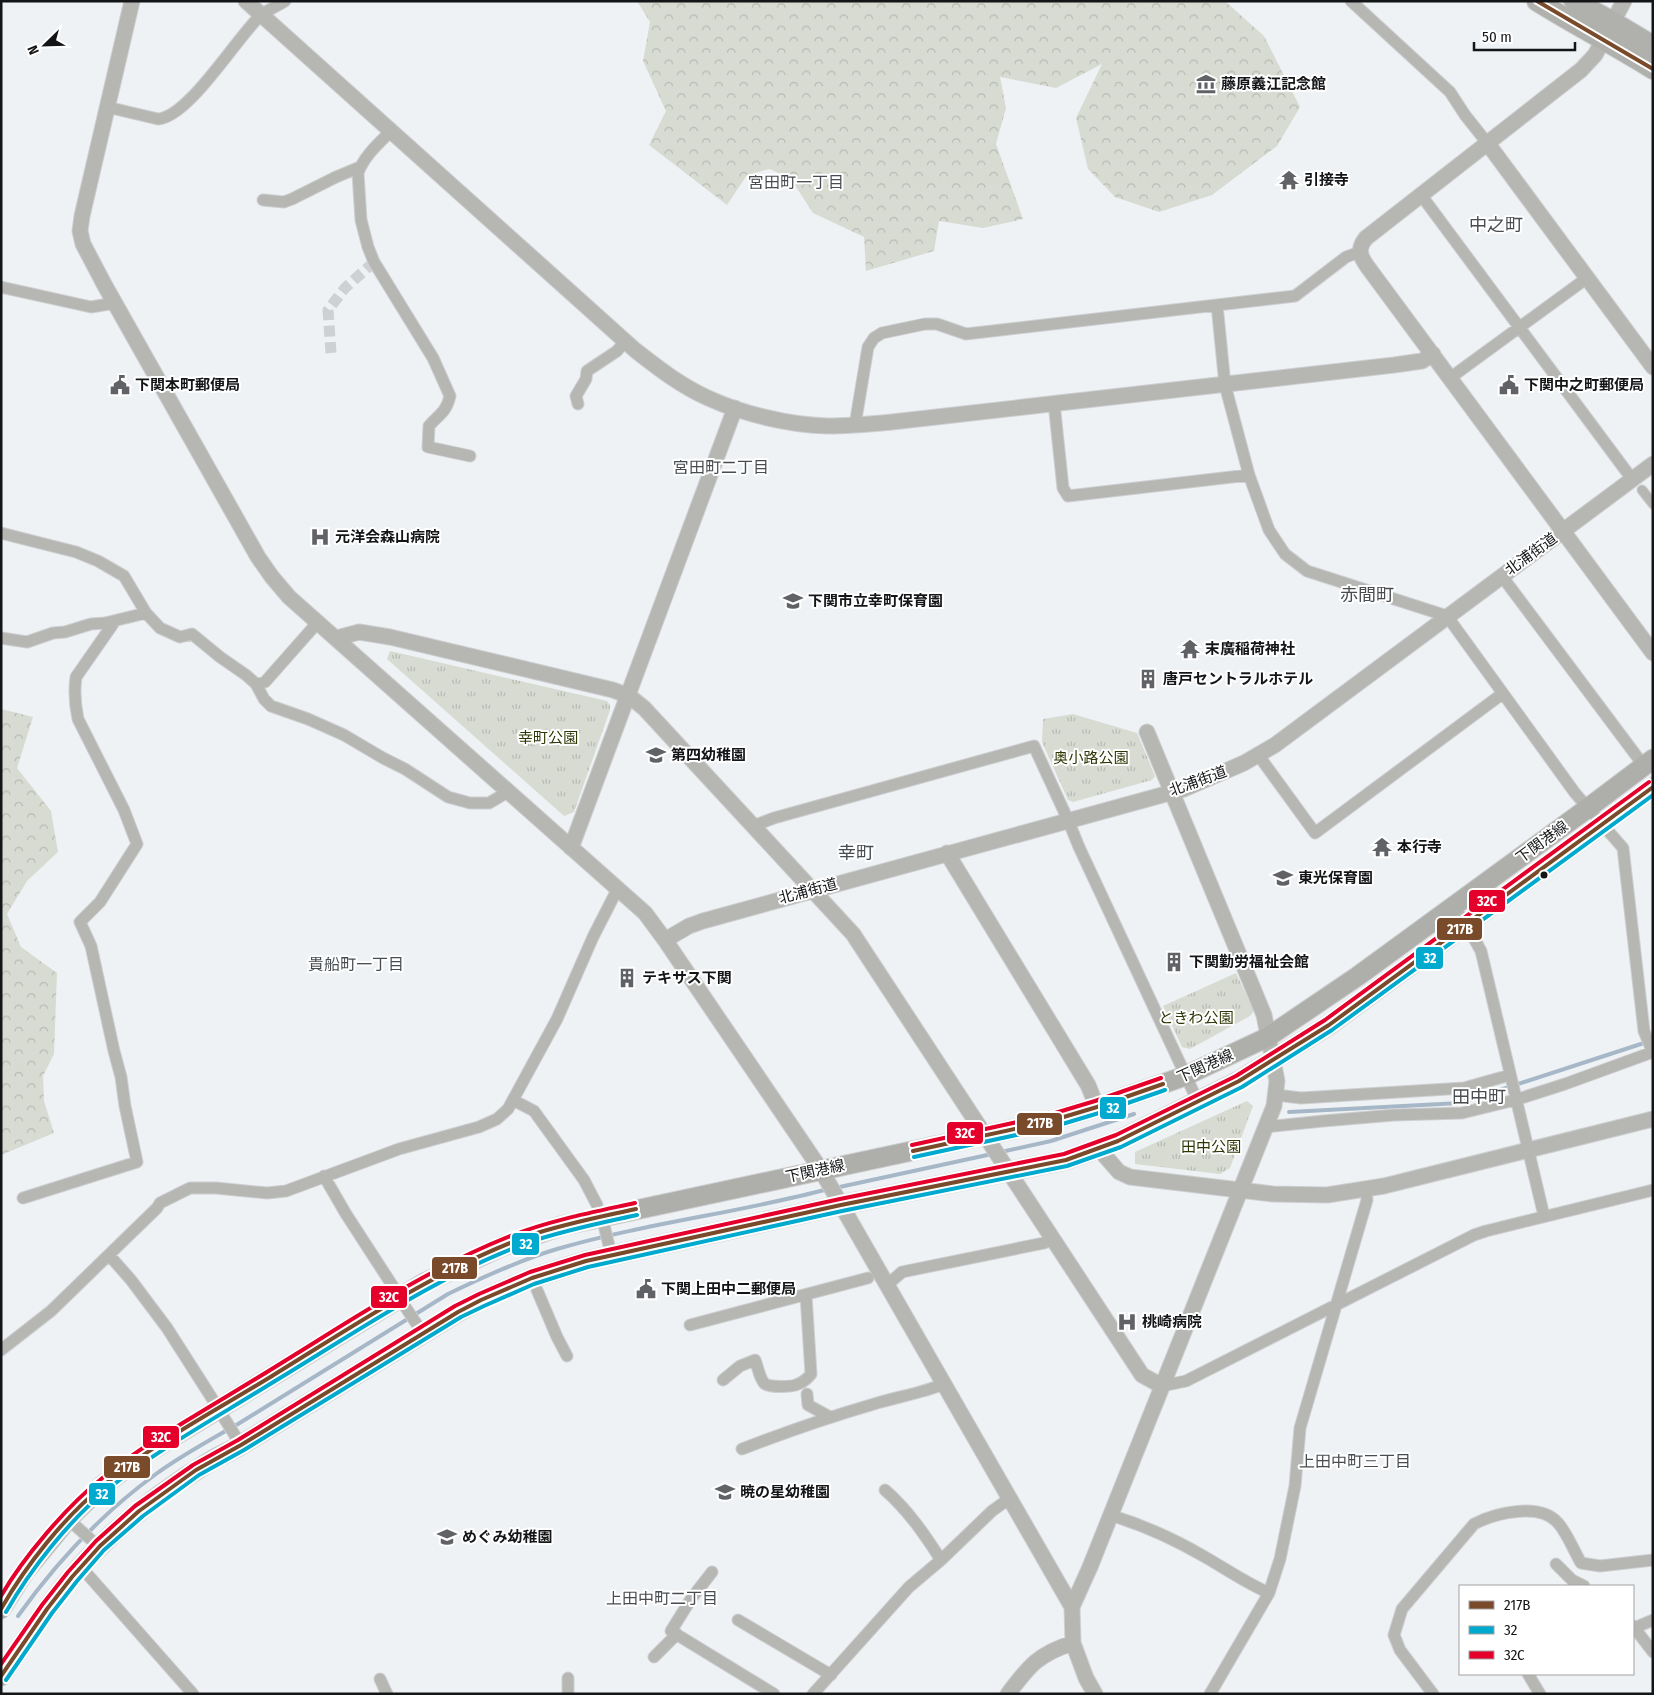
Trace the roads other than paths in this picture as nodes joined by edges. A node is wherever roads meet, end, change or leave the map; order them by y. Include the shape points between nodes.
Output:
1 (132, 1) edge
2 (246, 1) edge
3 (284, 1) edge
4 (1537, 1) edge
5 (1574, 1) edge
6 (1624, 1) edge
7 (1355, 2) edge
8 (261, 15) junction
9 (1613, 22) junction
10 (1603, 41) junction
11 (1653, 46) edge
12 (1653, 69) edge
13 (107, 107) junction
14 (391, 131) junction
15 (1488, 144) junction
16 (360, 167) junction
17 (1422, 195) junction
18 (262, 200) dead end
19 (1360, 252) junction
20 (1587, 278) junction
21 (1, 287) edge
22 (115, 303) junction
23 (1217, 305) junction
24 (1520, 327) junction
25 (625, 341) junction
26 (1432, 354) junction
27 (1653, 367) edge
28 (1450, 378) junction
29 (1226, 385) junction
30 (1054, 403) junction
31 (578, 404) dead end
32 (736, 408) junction
33 (855, 425) junction
34 (470, 456) dead end
35 (1653, 464) edge
36 (1249, 475) junction
37 (1637, 485) junction
38 (1653, 504) edge
39 (1563, 531) junction
40 (1, 533) edge
41 (1501, 575) junction
42 (146, 613) junction
43 (1447, 616) junction
44 (115, 621) junction
45 (318, 622) junction
46 (1, 638) edge
47 (336, 638) junction
48 (1653, 653) edge
49 (256, 684) junction
50 (1502, 694) junction
51 (629, 696) junction
52 (1147, 732) dead end
53 (1259, 756) junction
54 (1648, 762) edge
55 (1653, 787) edge
56 (508, 792) junction
57 (1172, 792) junction
58 (1588, 808) junction
59 (1068, 820) junction
60 (1602, 825) junction
61 (753, 826) junction
62 (571, 848) junction
63 (947, 853) junction
64 (617, 890) junction
65 (812, 890) junction
66 (1453, 906) junction
67 (1466, 924) junction
68 (666, 940) junction
69 (1647, 1026) edge
70 (1268, 1037) junction
71 (1652, 1051) edge
72 (1274, 1060) junction
73 (1185, 1076) junction
74 (1510, 1077) junction
75 (1276, 1095) junction
76 (1515, 1097) junction
77 (513, 1100) junction
78 (1198, 1102) junction
79 (1097, 1107) junction
80 (1653, 1119) edge
81 (1265, 1128) junction
82 (987, 1139) junction
83 (1099, 1149) junction
84 (1528, 1150) junction
85 (1006, 1168) junction
86 (324, 1176) junction
87 (831, 1188) junction
88 (1241, 1189) junction
89 (1366, 1189) junction
90 (1653, 1190) edge
91 (23, 1198) dead end
92 (1544, 1216) junction
93 (601, 1217) junction
94 (1053, 1239) junction
95 (610, 1250) junction
96 (109, 1255) junction
97 (868, 1278) dead end
98 (887, 1285) junction
99 (537, 1290) dead end
100 (806, 1295) junction
101 (400, 1298) junction
102 (1336, 1306) junction
103 (690, 1325) dead end
104 (420, 1329) junction
105 (1, 1350) edge
106 (567, 1356) dead end
107 (723, 1380) dead end
108 (944, 1384) junction
109 (1162, 1386) junction
110 (807, 1394) dead end
111 (219, 1409) junction
112 (830, 1417) junction
113 (239, 1442) junction
114 (742, 1449) dead end
115 (885, 1490) dead end
116 (1010, 1498) junction
117 (1110, 1515) junction
118 (73, 1523) junction
119 (95, 1544) junction
120 (941, 1560) junction
121 (1653, 1560) edge
122 (1556, 1564) dead end
123 (81, 1567) junction
124 (712, 1572) dead end
125 (1582, 1585) edge
126 (1269, 1592) junction
127 (1072, 1608) junction
128 (1, 1609) edge
129 (738, 1620) dead end
130 (1653, 1620) edge
131 (1634, 1627) edge
132 (1634, 1628) edge
133 (677, 1634) junction
134 (1072, 1643) junction
135 (1653, 1652) edge
136 (654, 1657) dead end
137 (2, 1675) edge
138 (831, 1675) junction
139 (1529, 1675) edge
140 (568, 1678) dead end
141 (380, 1679) dead end
142 (192, 1694) edge
143 (387, 1694) edge
144 (568, 1694) edge
145 (774, 1694) edge
146 (813, 1694) edge
147 (1008, 1694) edge
148 (1095, 1694) edge
149 (1210, 1694) edge
150 (1433, 1694) edge
151 (1540, 1694) edge

1 - 13 street
2 - 8 street
3 - 8 street
4 - 10 highway
5 - 9 highway
6 - 9 street
7 - 15 street via 1386,35 1450,92
8 - 13 street via 185,103 163,118
8 - 14 street
9 - 10 street
9 - 11 highway
10 - 12 highway
10 - 15 street via 1589,63
13 - 22 street via 80,231
14 - 16 street
14 - 25 street
15 - 17 street
15 - 20 street
16 - 18 street via 284,202
16 - 34 street via 360,213 368,248 433,358 450,396 442,415 429,426 428,448
17 - 19 street via 1366,238
17 - 24 street
19 - 23 street via 1346,257 1295,296
19 - 26 street
20 - 24 street
20 - 27 street
21 - 22 street via 91,307
22 - 45 street via 258,557 290,597
23 - 29 street
23 - 33 street via 966,334 937,324 882,333 868,347
24 - 28 street
24 - 37 street
25 - 31 street via 617,351 587,371 576,396
25 - 32 street via 673,378 709,399
26 - 28 street
26 - 29 street via 1422,361
28 - 39 street
29 - 30 street
29 - 36 street
30 - 33 street
30 - 36 street via 1063,488 1068,496
32 - 33 street via 785,422
32 - 51 street
35 - 37 street, 北浦街道
36 - 43 street via 1269,530 1285,554 1307,571
37 - 38 street
37 - 39 street, 北浦街道
39 - 41 street, 北浦街道
39 - 48 street
40 - 42 street via 98,560 124,576
41 - 43 street, 北浦街道
41 - 54 street
42 - 44 street
42 - 49 street via 160,628 175,636 180,638 192,634
43 - 50 street
43 - 53 street, 北浦街道
44 - 46 street via 53,633 27,642
44 - 91 street via 76,677 76,709 78,720 109,779 137,844 100,902 80,922 90,946 137,1162
45 - 47 street
45 - 49 street via 265,682
47 - 51 street via 359,632 390,637
47 - 56 street
49 - 56 street via 271,706 344,735 448,797 470,803 489,803
50 - 53 street via 1315,833
50 - 58 street
51 - 61 street via 644,708
51 - 62 street
52 - 57 street
53 - 57 street, 北浦街道 via 1208,780
54 - 58 main road, 下関港線
55 - 60 main road, 下関港線
56 - 62 street
57 - 59 street, 北浦街道
57 - 70 street via 1264,1015
58 - 60 street
58 - 66 main road, 下関港線
59 - 61 street via 1034,746
59 - 63 street, 北浦街道
59 - 73 street
60 - 67 main road, 下関港線
60 - 69 street via 1623,848
61 - 65 street
62 - 64 street
63 - 65 street, 北浦街道
63 - 79 street via 1088,1085
64 - 68 street via 645,913
64 - 77 street via 557,1019
65 - 68 street, 北浦街道 via 703,921
65 - 82 street via 852,934
66 - 67 street
66 - 70 main road, 下関港線
67 - 72 main road, 下関港線 via 1330,1025
67 - 74 street via 1481,951
68 - 87 street
69 - 71 street
70 - 72 street
70 - 73 main road, 下関港線
71 - 76 street via 1565,1084
72 - 75 street
72 - 78 main road, 下関港線
73 - 78 street
73 - 79 main road, 下関港線
74 - 75 street via 1464,1088 1301,1098
74 - 76 street
75 - 81 street
76 - 81 street via 1462,1113 1394,1115
76 - 84 street
77 - 86 street via 497,1119
77 - 93 street via 534,1111 584,1180
78 - 83 main road, 下関港線
79 - 82 main road, 下関港線
80 - 84 street
81 - 88 street
82 - 85 street
82 - 87 main road, 下関港線
83 - 85 main road, 下関港線 via 1066,1160
83 - 88 street via 1120,1172 1130,1177
84 - 89 street
84 - 92 street
85 - 87 main road, 下関港線
85 - 94 street
86 - 96 street via 274,1193 190,1188 160,1203
86 - 101 street
87 - 93 main road, 下関港線
87 - 95 main road, 下関港線
87 - 98 street
88 - 89 street via 1294,1196
88 - 109 street
89 - 102 street via 1367,1200
90 - 92 street
92 - 102 street via 1474,1235
93 - 95 street
93 - 101 main road, 下関港線 via 561,1226 504,1246 432,1279
94 - 98 street via 902,1272
94 - 109 street via 1142,1375
95 - 104 main road, 下関港線 via 532,1278
96 - 105 street via 51,1311
96 - 111 street via 168,1328
97 - 100 street
98 - 108 street
99 - 106 street
100 - 103 street
100 - 107 street via 811,1374 808,1378 798,1385 767,1386 755,1360 740,1366
101 - 104 street
101 - 111 main road, 下関港線
102 - 109 street via 1186,1381
102 - 126 street via 1300,1428 1295,1486 1280,1559
104 - 113 main road, 下関港線
108 - 112 street
108 - 116 street
109 - 117 street
110 - 112 street via 808,1405
111 - 113 street
111 - 118 main road, 下関港線 via 148,1452 103,1485
112 - 114 street
113 - 119 main road, 下関港線 via 158,1496
115 - 120 street via 920,1526
116 - 120 street
116 - 127 street
117 - 126 street via 1185,1546
117 - 127 street
118 - 119 street
118 - 128 main road, 下関港線 via 25,1570
119 - 123 main road, 下関港線
120 - 138 street via 904,1592
121 - 150 street via 1600,1566 1581,1563 1557,1522 1533,1512 1511,1512 1484,1518 1474,1524 1402,1609 1394,1635 1400,1650
122 - 125 street
123 - 137 main road, 下関港線
123 - 142 street
124 - 133 street via 671,1630
126 - 149 street
127 - 134 street
129 - 138 street
130 - 131 street
132 - 135 street
133 - 136 street
133 - 145 street
134 - 147 street via 1042,1656
134 - 148 street
138 - 146 street
139 - 151 street
140 - 144 street
141 - 143 street

